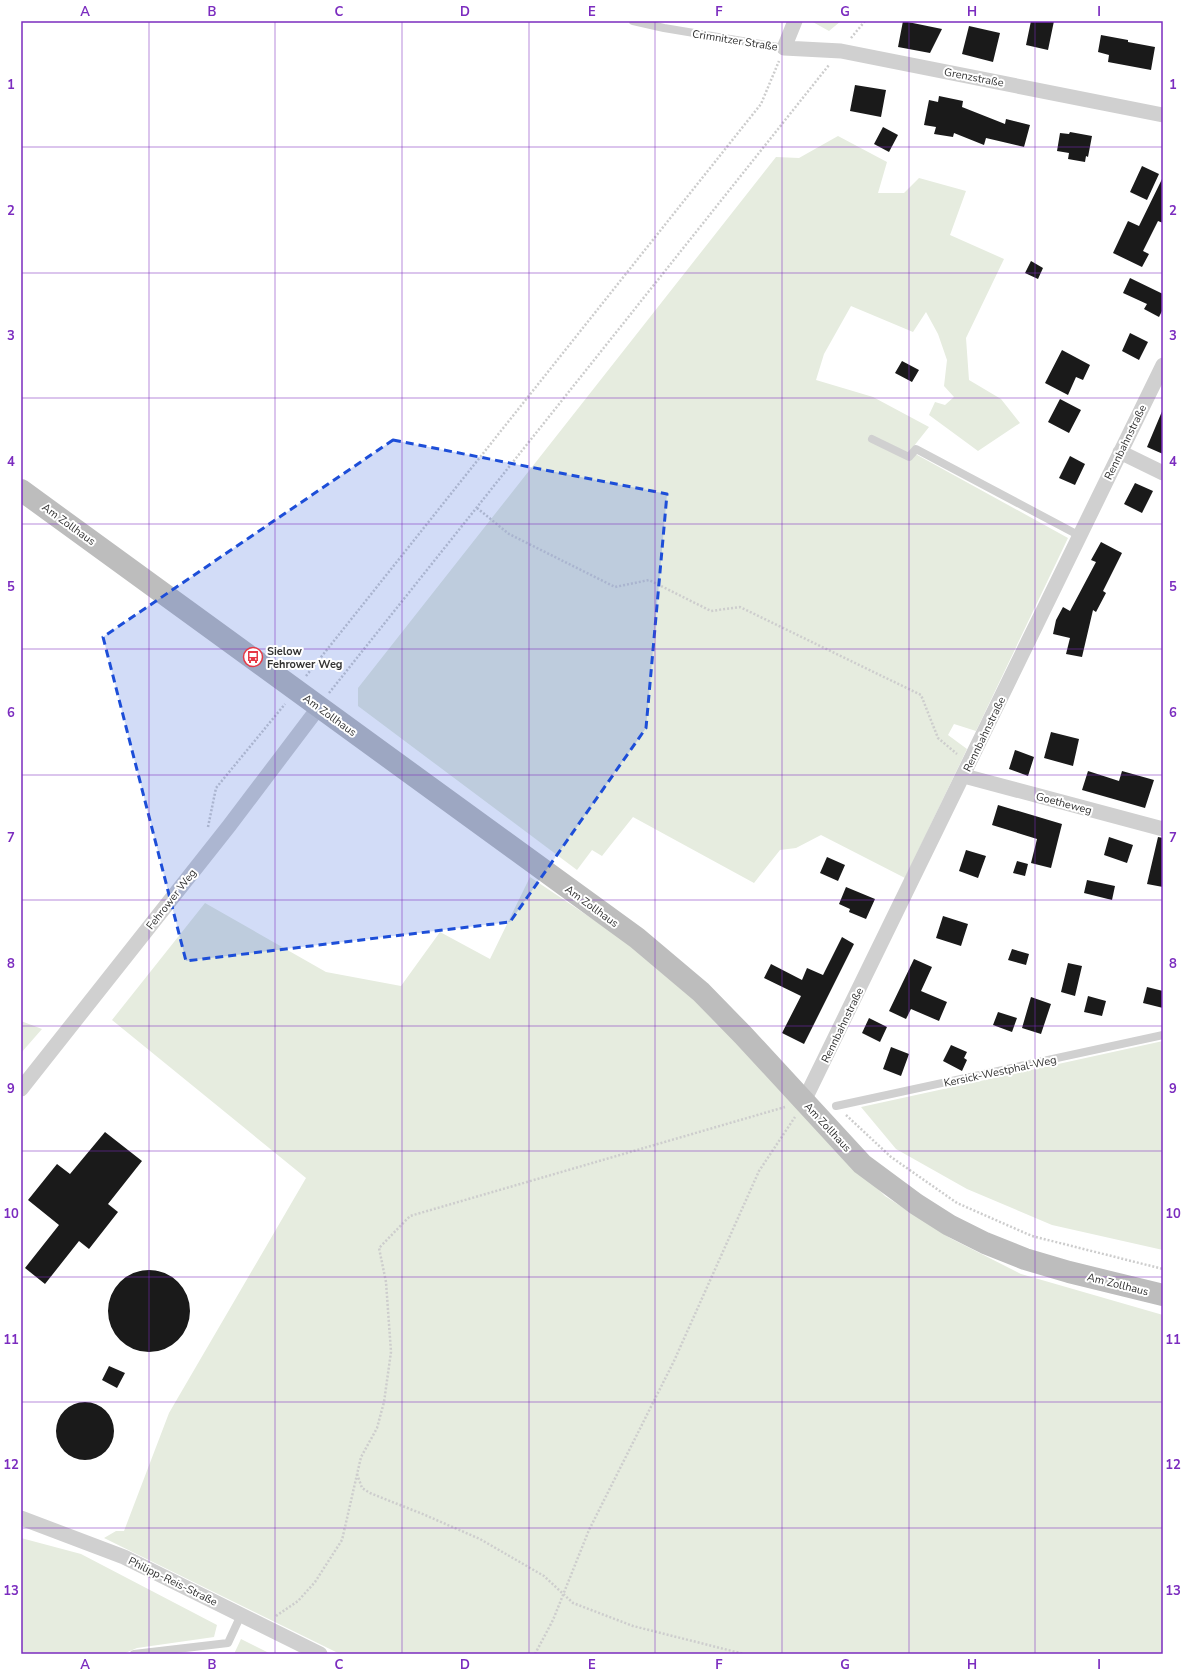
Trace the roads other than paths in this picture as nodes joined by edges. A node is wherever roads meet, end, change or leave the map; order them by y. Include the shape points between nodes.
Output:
1 (633, 21) edge
2 (795, 21) edge
3 (784, 48) junction
4 (1163, 115) edge
5 (1163, 365) edge
6 (872, 439) dead end
7 (1120, 452) junction
8 (1163, 473) edge
9 (21, 490) edge
10 (1080, 536) junction
11 (319, 707) junction
12 (967, 771) junction
13 (1163, 829) edge
14 (1163, 1035) edge
15 (21, 1089) edge
16 (804, 1101) junction
17 (836, 1106) road end
18 (1163, 1295) edge
19 (21, 1518) edge
20 (241, 1615) junction
21 (134, 1654) edge
22 (320, 1654) edge

1 - 3 lane, Crimnitzer Straße
2 - 3 street, Crimnitzer Straße
3 - 4 street, Grenzstraße via 841,51
5 - 7 street, Rennbahnstraße
6 - 10 lane via 909,457 916,449
7 - 8 street
7 - 10 street, Rennbahnstraße
9 - 11 street, Am Zollhaus
10 - 12 street, Rennbahnstraße
11 - 15 street, Fehrower Weg via 229,826
11 - 16 street, Am Zollhaus via 637,938 701,992
12 - 13 street, Goetheweg
12 - 16 street, Rennbahnstraße
14 - 17 lane, Kersick-Westphal-Weg
16 - 18 street, Am Zollhaus via 862,1164 949,1225 985,1243 1025,1258 1069,1272
19 - 20 street, Philipp-Reis-Straße via 124,1557
20 - 21 lane via 228,1643
20 - 22 street, Philipp-Reis-Straße

